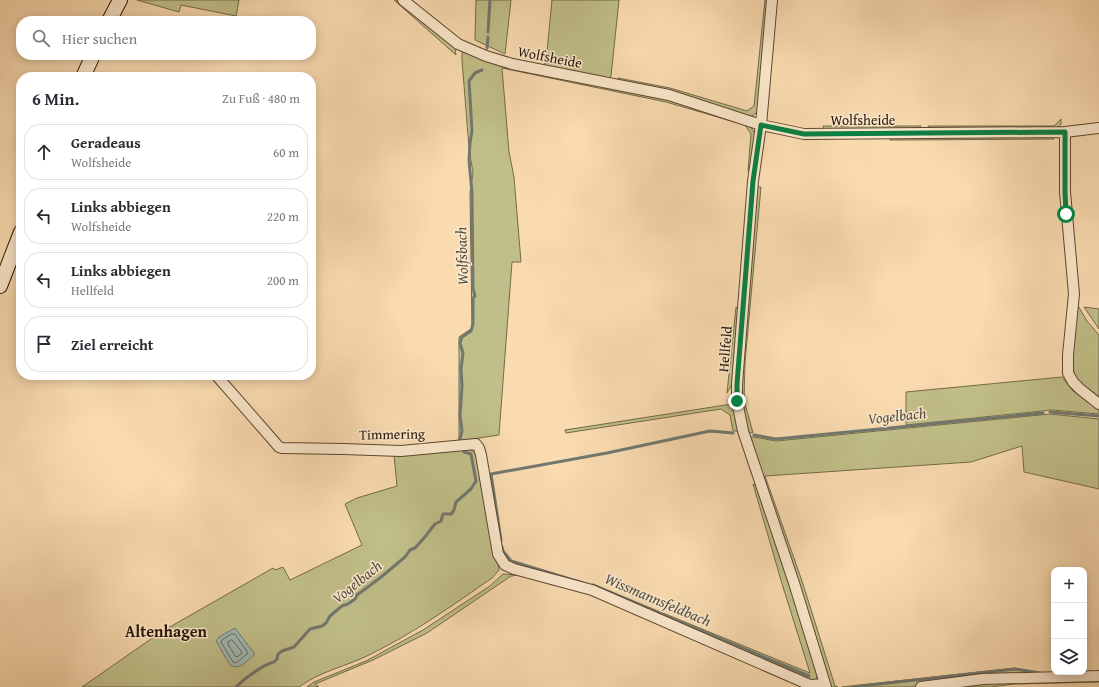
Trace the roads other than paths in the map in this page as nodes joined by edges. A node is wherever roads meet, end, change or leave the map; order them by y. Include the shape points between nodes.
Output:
1 (120, 0) edge
2 (403, 0) edge
3 (772, 0) edge
4 (112, 16) edge
5 (91, 60) edge
6 (85, 72) edge
7 (761, 125) junction
8 (1099, 128) edge
9 (1065, 132) junction
10 (16, 245) edge
11 (0, 286) edge
12 (220, 380) edge
13 (1099, 404) edge
14 (1099, 676) edge
15 (826, 686) edge
16 (921, 687) edge

1 - 4 main road
2 - 7 street, Wolfsheide via 458,44 486,56 512,64 669,95
3 - 7 street, Hellfeld
5 - 6 main road
7 - 9 street, Wolfsheide via 804,134
7 - 15 street, Hellfeld via 753,181 737,401 746,438
8 - 9 street, Wolfsheide
9 - 13 street via 1065,192 1074,294 1068,373 1073,382
10 - 11 main road
12 - 15 street, Timmering via 282,448 401,451 476,444 481,455 498,554 505,565 592,590 810,685
14 - 16 street via 984,679

